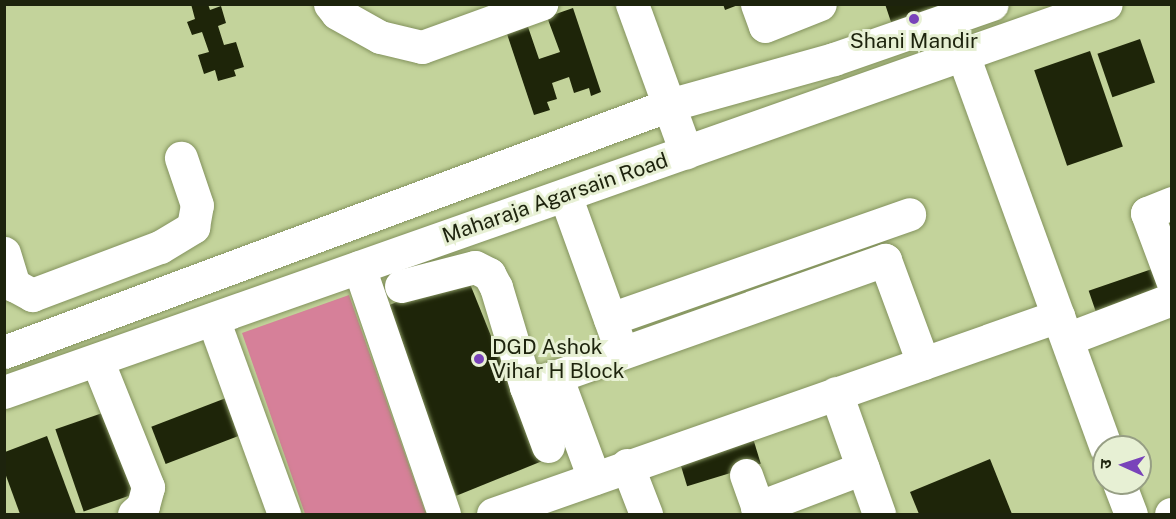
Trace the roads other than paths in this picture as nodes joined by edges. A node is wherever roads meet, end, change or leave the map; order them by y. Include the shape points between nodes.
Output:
1 (330, 4) edge
2 (541, 4) edge
3 (632, 4) edge
4 (757, 4) edge
5 (820, 4) edge
6 (992, 4) edge
7 (1106, 4) edge
8 (963, 55) junction
9 (669, 105) junction
10 (686, 152) junction
11 (181, 158) dead end
12 (566, 195) junction
13 (1172, 203) edge
14 (909, 214) dead end
15 (4, 253) edge
16 (359, 267) junction
17 (97, 273) junction
18 (1172, 280) edge
19 (401, 286) dead end
20 (1172, 299) edge
21 (108, 313) junction
22 (213, 319) junction
23 (610, 319) junction
24 (1062, 327) junction
25 (4, 352) edge
26 (621, 352) junction
27 (97, 360) junction
28 (923, 363) junction
29 (556, 376) junction
30 (526, 387) junction
31 (4, 392) edge
32 (836, 393) junction
33 (1102, 435) edge
34 (548, 446) dead end
35 (627, 465) junction
36 (863, 468) junction
37 (746, 475) dead end
38 (594, 478) junction
39 (1124, 495) edge
40 (759, 511) edge
41 (145, 512) edge
42 (284, 514) edge
43 (444, 514) edge
44 (493, 514) edge
45 (646, 514) edge
46 (879, 514) edge
47 (1131, 514) edge

1 - 2 street via 337,13 380,37 422,47
3 - 9 street
4 - 5 street via 765,26 821,7
6 - 9 street via 834,59
7 - 8 street, Maharaja Agarsain Road
8 - 10 street, Maharaja Agarsain Road
8 - 24 street
9 - 10 street
9 - 21 street
10 - 12 street, Maharaja Agarsain Road
11 - 17 street via 197,206 193,227 160,247
12 - 16 street, Maharaja Agarsain Road
12 - 23 street
13 - 18 street via 1147,213
14 - 23 street
15 - 17 street via 14,285 33,295
16 - 22 street, Maharaja Agarsain Road
16 - 43 street
17 - 21 street
19 - 30 street via 475,267 489,274
20 - 24 street
21 - 25 street
22 - 27 street, Maharaja Agarsain Road
22 - 42 street
23 - 26 street
24 - 28 street
24 - 33 street
26 - 28 street via 885,260
26 - 29 street
27 - 31 street, Maharaja Agarsain Road
27 - 41 street via 148,487
28 - 32 street
29 - 30 street
29 - 38 street
30 - 34 street
32 - 35 street
32 - 36 street
35 - 38 street
35 - 45 street
36 - 40 street
36 - 46 street
37 - 40 street
38 - 44 street
39 - 47 street

